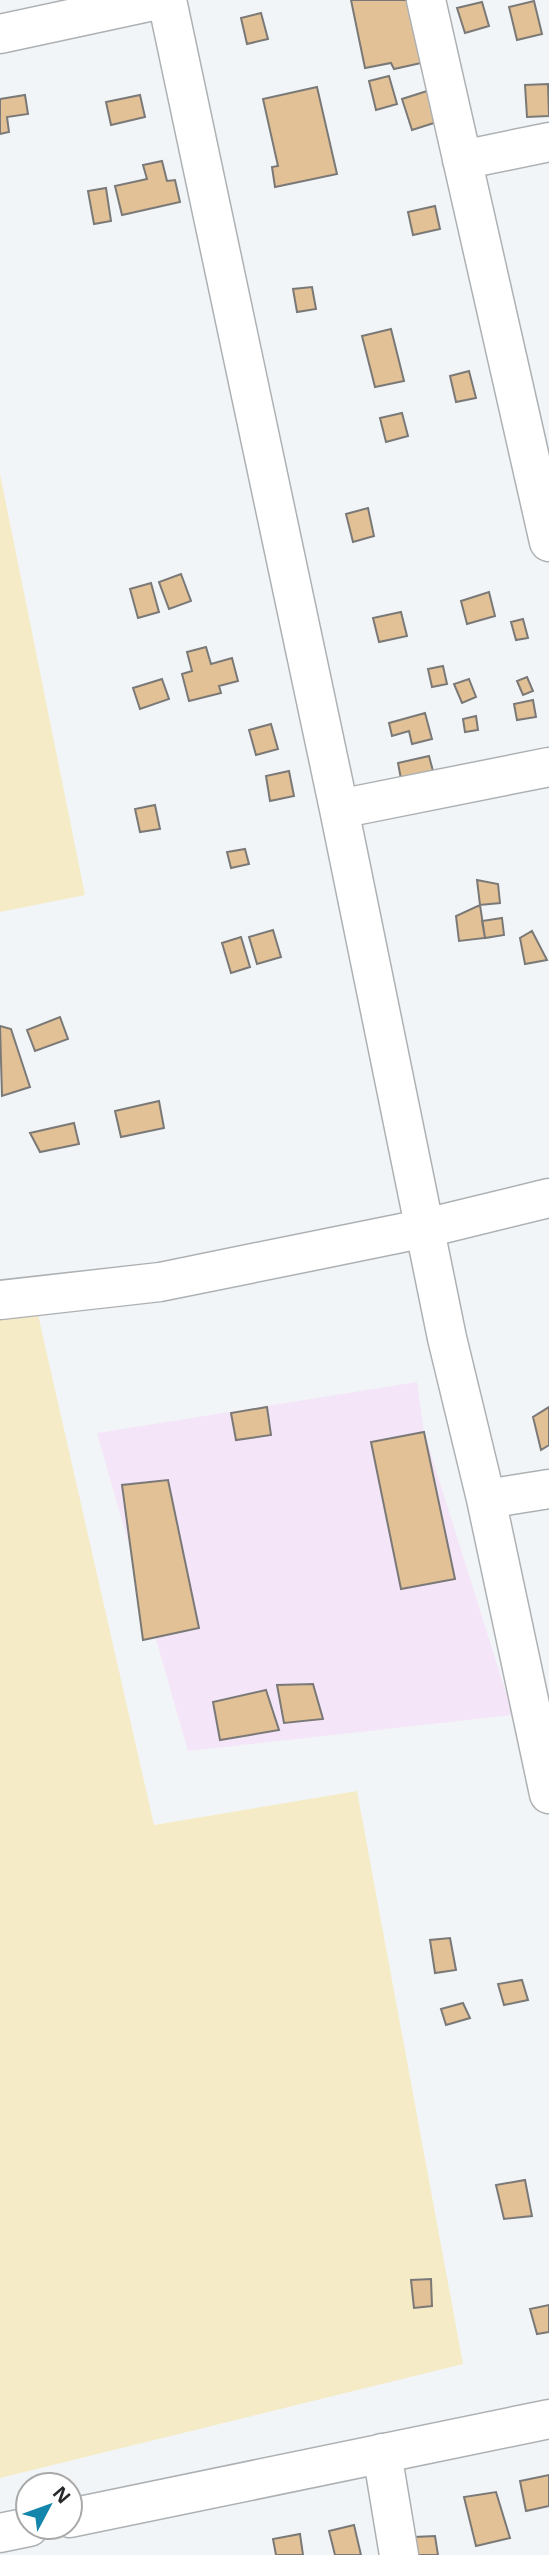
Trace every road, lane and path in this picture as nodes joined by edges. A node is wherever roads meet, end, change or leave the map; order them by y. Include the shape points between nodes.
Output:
1 (158, 0) edge
2 (167, 0) edge
3 (426, 0) edge
4 (0, 34) edge
5 (549, 142) edge
6 (462, 160) junction
7 (549, 542) edge
8 (549, 767) edge
9 (339, 809) junction
10 (549, 1198) edge
11 (426, 1228) junction
12 (0, 1300) edge
13 (549, 1489) edge
14 (486, 1499) junction
15 (549, 1794) edge
16 (549, 2419) edge
17 (382, 2453) junction
18 (84, 2515) edge
19 (399, 2555) edge

1 - 4 street
2 - 9 street
3 - 6 street
5 - 6 street
6 - 7 street
8 - 9 street
9 - 11 street
10 - 11 street
11 - 12 street via 160,1282
11 - 14 street
13 - 14 street
14 - 15 street
16 - 17 street
17 - 18 street
17 - 19 street

